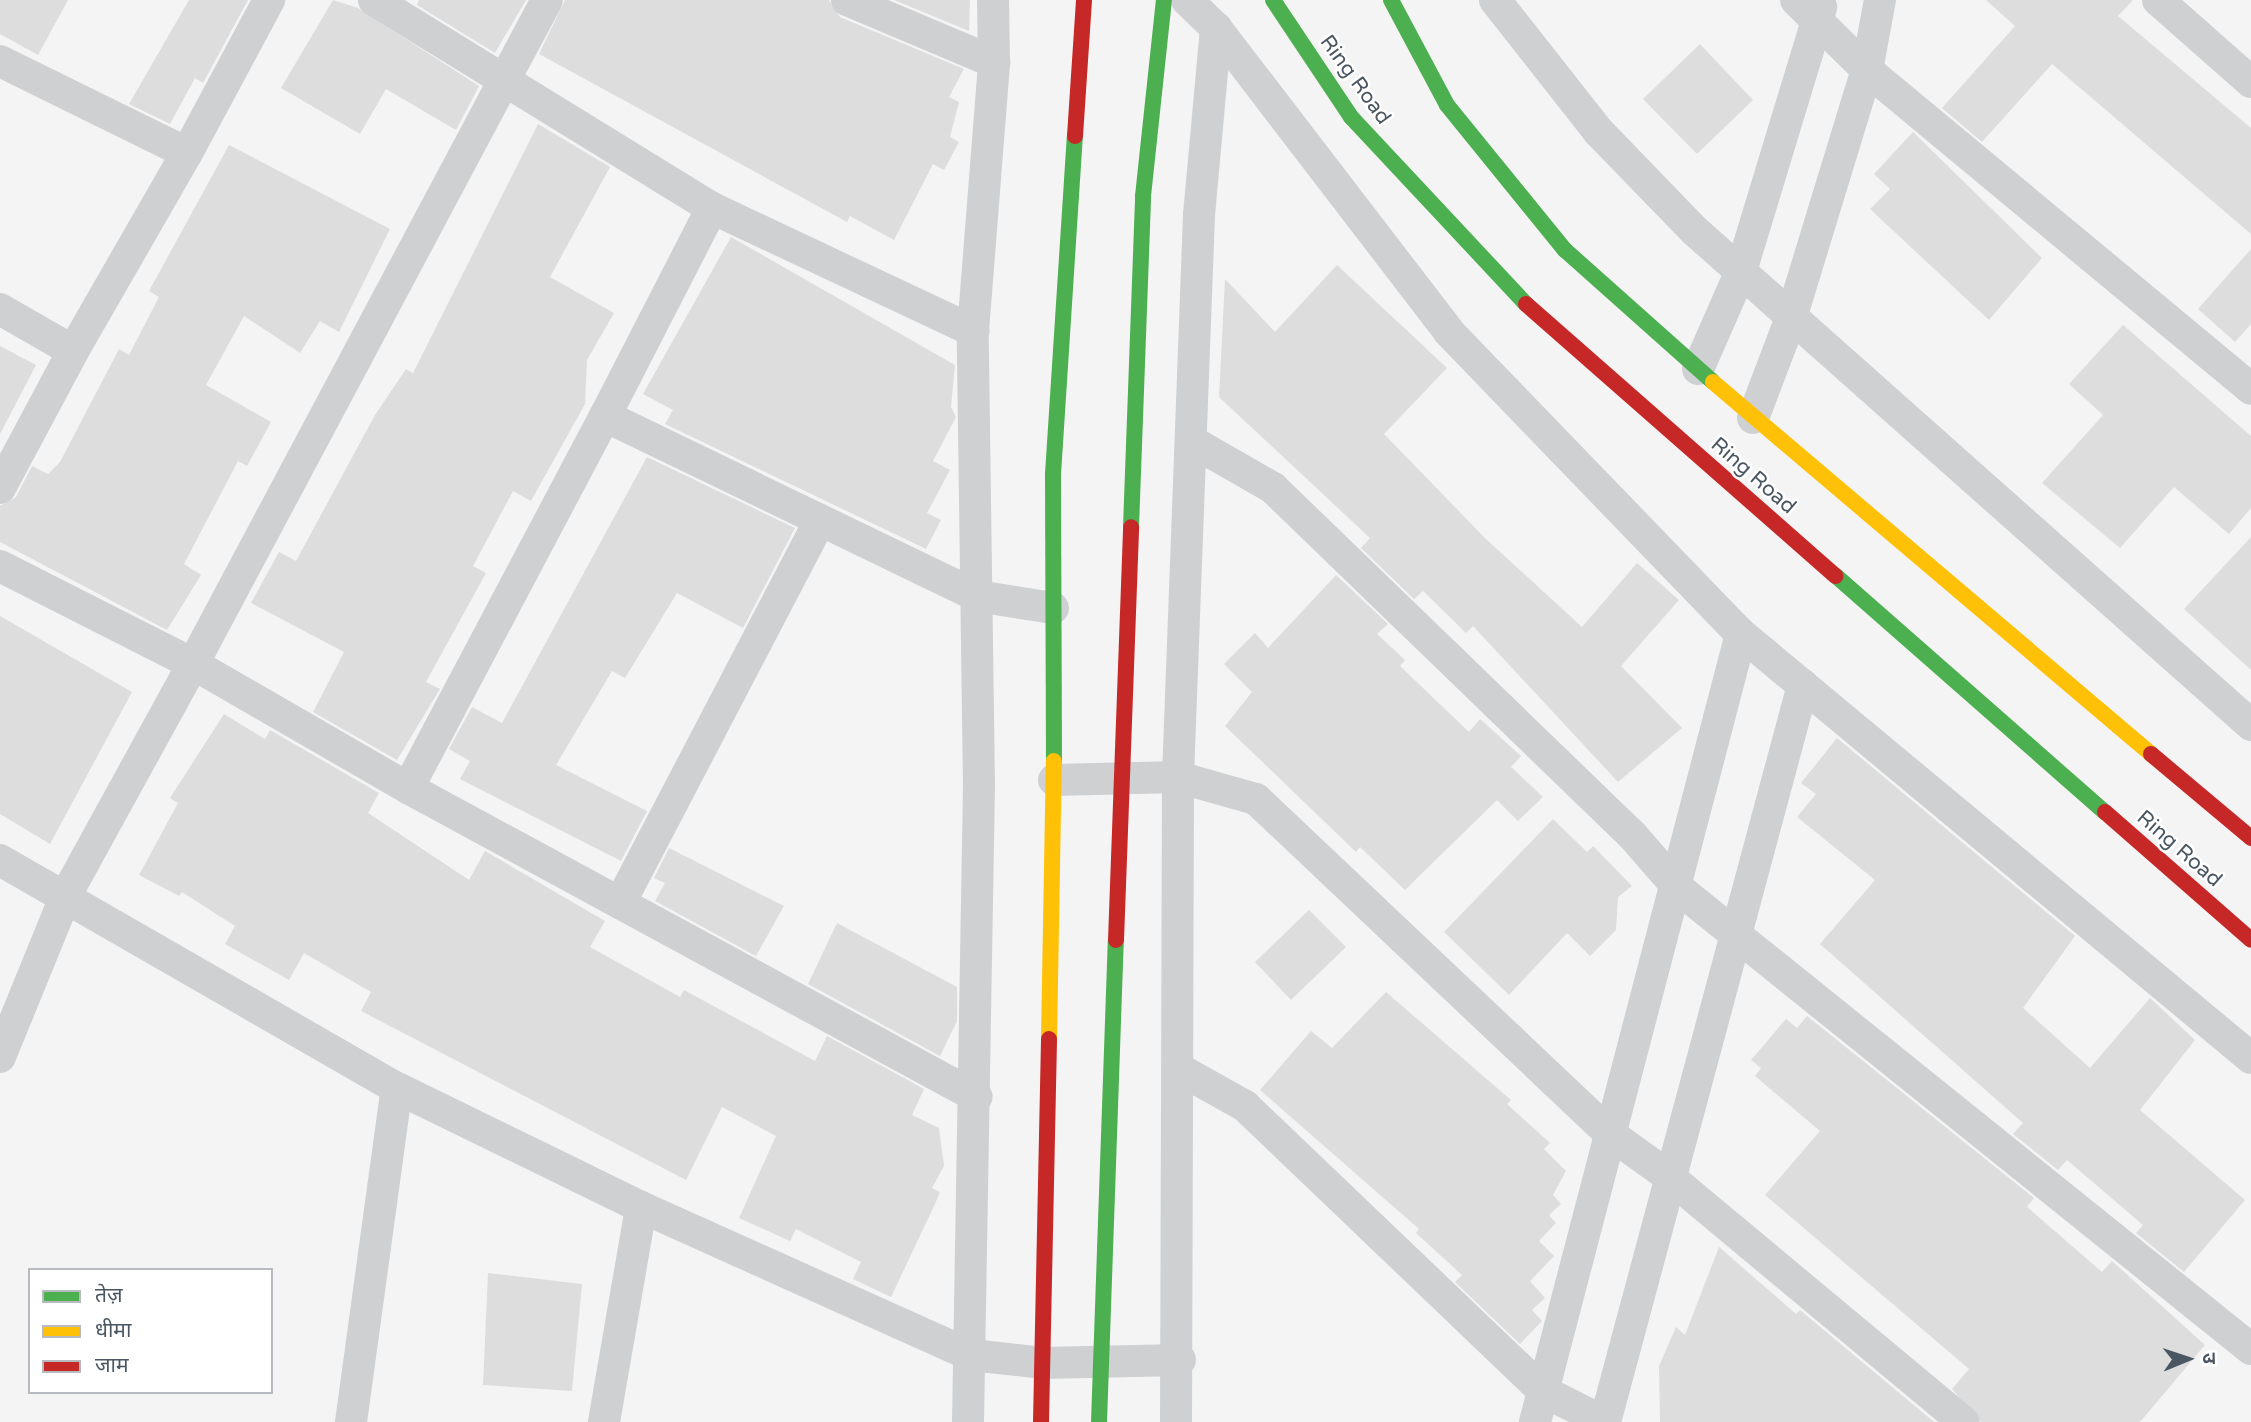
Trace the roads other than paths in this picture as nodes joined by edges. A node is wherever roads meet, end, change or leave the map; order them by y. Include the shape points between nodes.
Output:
1 (269, 0) edge
2 (374, 0) edge
3 (547, 0) edge
4 (847, 0) edge
5 (993, 0) edge
6 (1084, 0) edge
7 (1164, 0) edge
8 (1187, 0) edge
9 (1273, 0) edge
10 (1391, 0) edge
11 (1495, 0) edge
12 (1796, 0) edge
13 (1880, 0) edge
14 (2158, 0) edge
15 (1819, 13) edge
16 (1216, 29) junction
17 (0, 61) edge
18 (995, 62) junction
19 (1867, 70) junction
20 (508, 78) junction
21 (2251, 82) edge
22 (187, 153) junction
23 (712, 208) junction
24 (1741, 271) junction
25 (0, 309) edge
26 (1791, 318) junction
27 (973, 331) junction
28 (73, 352) junction
29 (1698, 369) junction
30 (2251, 389) edge
31 (605, 416) junction
32 (1753, 418) junction
33 (1191, 441) junction
34 (0, 488) edge
35 (820, 520) junction
36 (0, 566) edge
37 (976, 596) junction
38 (1054, 608) junction
39 (1741, 634) junction
40 (193, 664) junction
41 (1802, 685) junction
42 (2251, 725) edge
43 (1123, 776) junction
44 (1178, 777) junction
45 (1054, 780) junction
46 (408, 788) junction
47 (2251, 838) edge
48 (0, 860) edge
49 (1679, 889) junction
50 (66, 895) junction
51 (620, 903) junction
52 (1735, 934) junction
53 (2251, 940) edge
54 (0, 1057) edge
55 (2251, 1058) edge
56 (1177, 1068) junction
57 (397, 1088) junction
58 (977, 1097) junction
59 (1609, 1134) junction
60 (1667, 1175) junction
61 (641, 1207) junction
62 (2251, 1349) edge
63 (971, 1354) junction
64 (1180, 1360) junction
65 (1100, 1361) junction
66 (1043, 1363) junction
67 (1543, 1391) junction
68 (351, 1422) edge
69 (604, 1422) edge
70 (968, 1422) edge
71 (1041, 1422) edge
72 (1099, 1422) edge
73 (1176, 1422) edge
74 (1535, 1422) edge
75 (1605, 1422) edge
76 (1963, 1422) edge

1 - 22 street
2 - 20 street
3 - 20 street
4 - 18 street
5 - 18 street
6 - 38 main road via 1053,474
7 - 43 main road via 1143,196
8 - 16 street
9 - 53 main road, Ring Road via 1351,117 1532,310
10 - 29 main road, Ring Road via 1447,105 1565,250
11 - 24 street via 1598,131
12 - 15 street
13 - 19 street
14 - 21 street
15 - 19 street
15 - 24 street
16 - 33 street via 1199,215
16 - 39 street via 1449,332
17 - 22 street
18 - 27 street
19 - 26 street
19 - 30 street
20 - 23 street
20 - 40 street via 356,349
22 - 28 street
23 - 27 street
23 - 31 street
24 - 26 street
24 - 29 street
25 - 28 street
26 - 32 street
26 - 42 street
27 - 37 street
28 - 34 street
29 - 32 main road, Ring Road
31 - 35 street
31 - 46 street
32 - 47 main road, Ring Road
33 - 44 street
33 - 49 street via 1273,488 1633,836
35 - 37 street
35 - 51 street
36 - 40 street
37 - 38 street
37 - 58 street
38 - 45 main road
39 - 41 street
39 - 49 street
40 - 46 street
40 - 50 street
41 - 52 street
41 - 55 street
43 - 44 street
43 - 45 street
43 - 65 main road
44 - 56 street
44 - 59 street via 1256,799 1288,823
45 - 66 main road
46 - 51 street
48 - 50 street
49 - 52 street
49 - 59 street
50 - 54 street
50 - 57 street
51 - 58 street
52 - 60 street
52 - 62 street
56 - 64 street
56 - 67 street via 1245,1106
57 - 61 street
57 - 68 street
58 - 63 street
59 - 60 street
59 - 67 street
60 - 75 street
60 - 76 street
61 - 63 street
61 - 69 street
63 - 66 street
63 - 70 street
64 - 65 street
64 - 73 street
65 - 66 street
65 - 72 main road
66 - 71 main road
67 - 74 street
67 - 75 street

